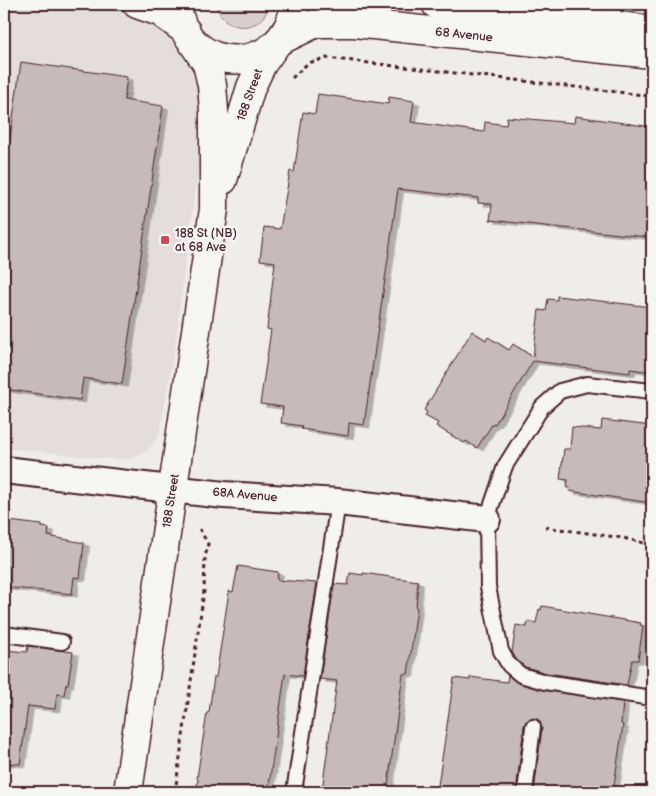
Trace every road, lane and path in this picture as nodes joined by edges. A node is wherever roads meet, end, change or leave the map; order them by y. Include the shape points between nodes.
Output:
1 (137, 4) edge
2 (177, 4) edge
3 (295, 4) edge
4 (436, 4) edge
5 (613, 14) edge
6 (652, 30) edge
7 (186, 33) junction
8 (278, 42) junction
9 (652, 54) edge
10 (287, 83) dead end
11 (652, 96) edge
12 (214, 209) junction
13 (652, 392) edge
14 (4, 470) edge
15 (172, 488) junction
16 (338, 502) junction
17 (487, 520) junction
18 (545, 527) dead end
19 (199, 530) dead end
20 (652, 545) edge
21 (4, 634) edge
22 (62, 642) dead end
23 (652, 698) edge
24 (533, 728) dead end
25 (128, 792) edge
26 (175, 792) edge
27 (294, 792) edge
28 (525, 792) edge

1 - 7 street via 160,12
2 - 7 street
3 - 8 street, 188 Street via 290,25
4 - 5 street
5 - 6 street
7 - 8 street, 68 Avenue via 203,49 230,60 259,55
7 - 12 street, 188 Street via 207,64 212,85
8 - 9 street, 68 Avenue via 316,23 354,23
8 - 12 street, 188 Street via 251,87
10 - 11 path via 308,63 327,58
12 - 15 street, 188 Street
13 - 17 lane via 587,384 560,391 542,407 505,466
14 - 15 street, 68A Avenue
15 - 16 street, 68A Avenue via 224,495
15 - 25 street, 188 Street
16 - 17 street, 68A Avenue
16 - 27 lane
17 - 23 lane via 488,587 501,651 509,665 521,675 545,682
18 - 20 path
19 - 26 path via 208,544 204,591
21 - 22 lane
24 - 28 lane

